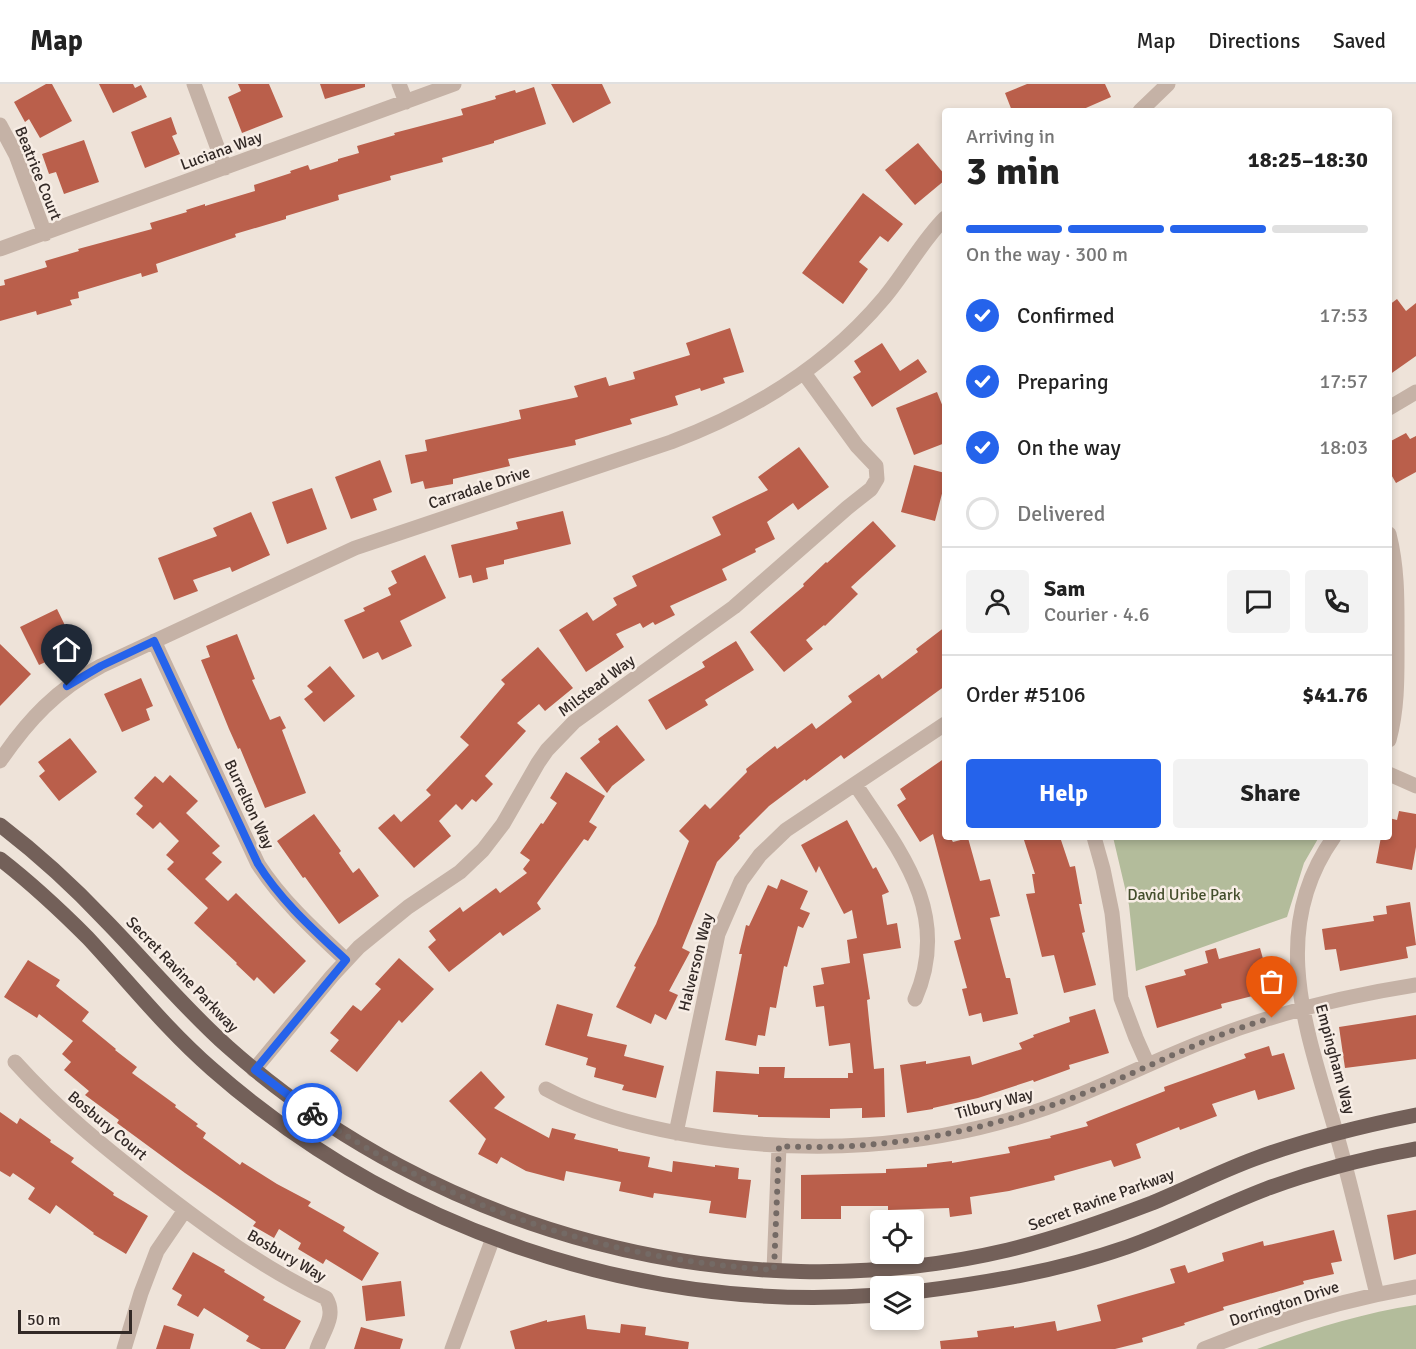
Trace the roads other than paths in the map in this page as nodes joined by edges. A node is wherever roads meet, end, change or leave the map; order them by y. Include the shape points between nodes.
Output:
1 (194, 84) edge
2 (399, 84) edge
3 (454, 84) edge
4 (1168, 84) edge
5 (406, 102) junction
6 (1143, 108) edge
7 (0, 125) edge
8 (225, 168) junction
9 (942, 221) edge
10 (45, 234) junction
11 (0, 249) edge
12 (804, 373) junction
13 (1416, 392) edge
14 (1392, 406) edge
15 (1392, 548) edge
16 (154, 641) junction
17 (942, 726) edge
18 (1392, 728) edge
19 (0, 761) edge
20 (1392, 775) edge
21 (855, 784) junction
22 (1416, 786) edge
23 (0, 825) edge
24 (1095, 840) edge
25 (1332, 840) edge
26 (0, 859) edge
27 (346, 960) junction
28 (1416, 985) edge
29 (915, 999) dead end
30 (1304, 1010) junction
31 (15, 1062) dead end
32 (1148, 1065) junction
33 (255, 1070) junction
34 (546, 1089) dead end
35 (237, 1090) junction
36 (1416, 1115) edge
37 (676, 1133) junction
38 (1337, 1133) junction
39 (779, 1146) junction
40 (1416, 1149) edge
41 (1346, 1165) junction
42 (185, 1210) junction
43 (503, 1214) junction
44 (493, 1238) junction
45 (774, 1270) junction
46 (1416, 1287) edge
47 (924, 1290) edge
48 (1377, 1294) junction
49 (870, 1295) edge
50 (124, 1349) edge
51 (317, 1349) edge
52 (452, 1349) edge
53 (1204, 1349) edge

1 - 8 street
2 - 5 street
3 - 5 street, Luciana Way
4 - 6 street
5 - 8 street, Luciana Way
7 - 10 street, Beatrice Court via 16,155
8 - 10 street, Luciana Way
9 - 12 street, Carradale Drive via 873,310
10 - 11 street, Luciana Way
12 - 16 street, Carradale Drive via 765,399 712,426 378,539
12 - 27 street, Milstead Way via 876,466 877,479 871,489 734,607 574,722 542,757 495,836 472,861 389,921
13 - 14 street
15 - 18 street via 1397,596
16 - 19 street, Carradale Drive via 67,686 34,716
16 - 27 street, Burrelton Way via 258,864 290,906
17 - 21 street, Halverson Way
20 - 22 street
21 - 29 street via 899,849 922,903 928,928 928,960
21 - 37 street, Halverson Way via 772,842 732,899 717,934
23 - 33 main road, Secret Ravine Parkway via 84,898 177,999
24 - 32 street via 1112,913 1121,998
25 - 30 street, Empingham Way via 1307,887 1298,924 1297,970
26 - 35 main road via 66,917 158,1016
27 - 33 street, Milstead Way
28 - 30 street, Tilbury Way
30 - 32 street, Tilbury Way via 1228,1032
30 - 38 street, Empingham Way
31 - 42 street, Bosbury Court via 85,1132
32 - 39 street, Tilbury Way via 1047,1108 976,1128 902,1142
33 - 35 main road
33 - 43 main road, Secret Ravine Parkway via 367,1150
34 - 37 street, Tilbury Way via 611,1118
35 - 44 main road via 315,1148 352,1170 428,1211
36 - 38 main road, Secret Ravine Parkway
37 - 39 street, Tilbury Way
38 - 41 street, Empingham Way
38 - 45 main road, Secret Ravine Parkway via 1253,1159 1153,1203 1013,1248 905,1267
39 - 45 street
40 - 41 main road
41 - 47 main road via 1266,1189 1167,1232 1093,1258 1020,1276
41 - 48 street, Empingham Way
42 - 50 street via 157,1251
42 - 51 street, Bosbury Way via 262,1264 326,1298 331,1316
43 - 44 main road
43 - 45 main road, Secret Ravine Parkway via 634,1252
44 - 49 main road via 572,1264 676,1287 772,1297
44 - 52 street
46 - 48 street, Dorrington Drive
48 - 53 street, Dorrington Drive via 1282,1320

